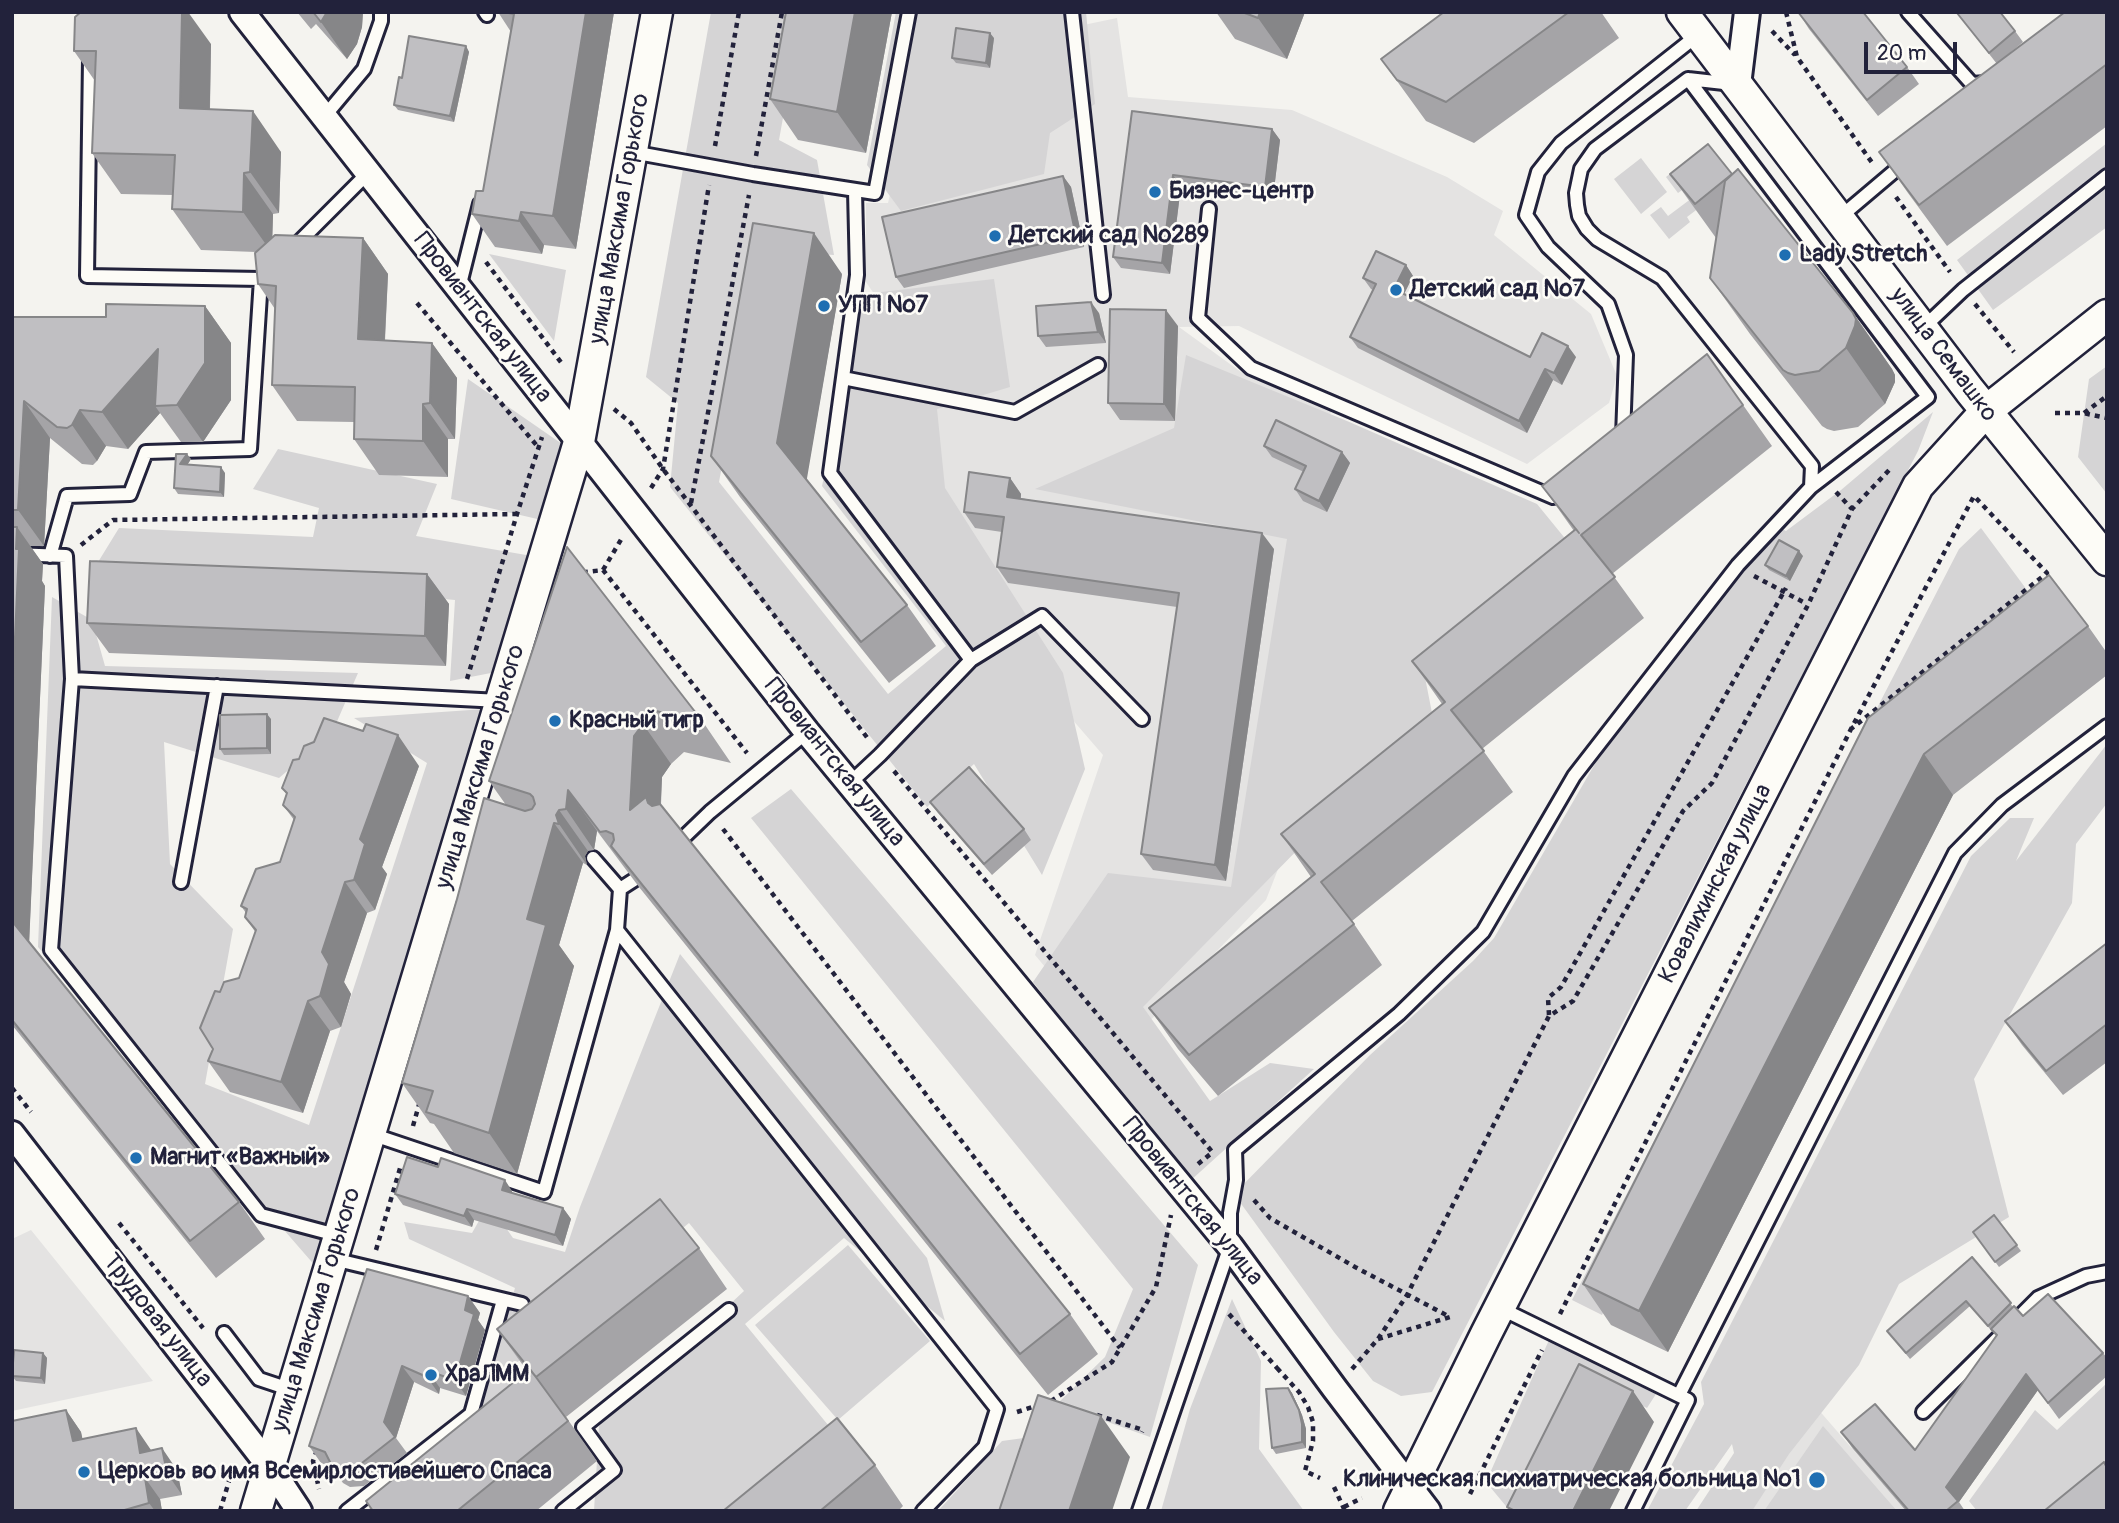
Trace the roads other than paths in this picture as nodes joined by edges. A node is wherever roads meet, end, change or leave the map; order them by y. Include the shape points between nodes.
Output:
1 (242, 12) edge
2 (380, 12) edge
3 (656, 12) edge
4 (909, 12) edge
5 (1072, 12) edge
6 (1747, 12) edge
7 (1908, 12) edge
8 (1691, 23) edge
9 (91, 40) edge
10 (1688, 79) junction
11 (1738, 85) junction
12 (1979, 99) edge
13 (324, 117) junction
14 (632, 152) junction
15 (1916, 153) edge
16 (368, 173) junction
17 (2107, 176) edge
18 (855, 191) junction
19 (483, 192) edge
20 (1209, 209) dead end
21 (1839, 218) junction
22 (281, 260) edge
23 (271, 270) edge
24 (261, 279) junction
25 (459, 288) junction
26 (1103, 295) dead end
27 (2107, 315) edge
28 (1923, 328) junction
29 (1098, 365) dead end
30 (843, 378) junction
31 (1986, 411) junction
32 (579, 442) junction
33 (1613, 446) edge
34 (1573, 480) edge
35 (1811, 487) junction
36 (12, 554) edge
37 (50, 556) junction
38 (2107, 561) edge
39 (971, 660) junction
40 (72, 679) junction
41 (217, 686) junction
42 (501, 701) junction
43 (1142, 719) dead end
44 (2107, 726) edge
45 (807, 732) junction
46 (850, 783) junction
47 (683, 838) edge
48 (593, 858) edge
49 (634, 880) edge
50 (181, 882) dead end
51 (620, 889) junction
52 (617, 930) junction
53 (12, 1134) edge
54 (371, 1134) junction
55 (1230, 1246) junction
56 (337, 1247) junction
57 (2107, 1272) edge
58 (503, 1300) junction
59 (522, 1304) dead end
60 (1500, 1308) junction
61 (729, 1310) dead end
62 (224, 1333) dead end
63 (292, 1390) junction
64 (1679, 1395) junction
65 (1923, 1412) dead end
66 (270, 1467) junction
67 (1412, 1503) edge
68 (256, 1511) edge
69 (299, 1511) edge
70 (347, 1511) edge
71 (563, 1511) edge
72 (923, 1511) edge
73 (1139, 1511) edge
74 (1633, 1511) edge

1 - 13 street, Провиантская улица
2 - 13 lane via 381,22 364,69
3 - 14 street, улица Максима Горького
4 - 18 lane via 875,193
5 - 26 lane
6 - 11 street
7 - 12 lane via 1972,84 2001,82
8 - 11 street, улица Семашко
8 - 33 lane via 1560,143 1538,172 1526,215 1548,247 1608,304 1626,355 1623,437
9 - 24 lane via 87,276
10 - 11 lane
10 - 35 lane via 1928,397
10 - 35 lane via 1595,149 1578,181 1579,216 1597,239 1662,278 1812,466
11 - 21 street, улица Семашко
13 - 16 street, Провиантская улица
14 - 18 lane
14 - 32 street, улица Максима Горького
15 - 21 lane
16 - 22 lane
16 - 25 street, Провиантская улица
17 - 28 lane via 1963,290
18 - 30 lane via 857,275
19 - 25 lane
20 - 34 lane via 1198,318 1251,368 1553,497
21 - 28 street, улица Семашко
23 - 24 lane
24 - 37 lane via 250,449 146,452 130,494 68,496
25 - 32 street, Провиантская улица
27 - 31 street, Ковалихинская улица
28 - 31 street, улица Семашко
29 - 30 lane via 1015,412
30 - 39 lane via 831,473
31 - 38 street, улица Семашко
31 - 60 street, Ковалихинская улица via 1918,486
32 - 42 street, улица Максима Горького
32 - 45 street, Провиантская улица
35 - 55 lane via 1738,565 1574,776 1483,932 1399,1014 1235,1150
36 - 37 lane
37 - 40 lane via 66,556
39 - 43 lane via 1042,616
39 - 46 lane
40 - 41 lane
40 - 56 lane via 51,950 261,1215
41 - 42 lane
41 - 50 lane
42 - 54 street, улица Максима Горького via 472,817
44 - 64 lane via 2001,805 1955,853
45 - 46 street, Провиантская улица
45 - 47 lane
46 - 55 street, Провиантская улица
48 - 51 lane
49 - 51 lane
51 - 52 lane
52 - 54 lane via 544,1192
52 - 72 lane via 997,1409 985,1447
53 - 66 street, Трудовая улица
54 - 56 street, улица Максима Горького
55 - 67 street, Провиантская улица
55 - 73 lane
56 - 58 lane
56 - 63 street, улица Максима Горького
57 - 65 lane via 2085,1276 2038,1298
58 - 59 lane
58 - 70 lane via 471,1414
60 - 64 lane
60 - 67 street, Ковалихинская улица
61 - 71 lane via 583,1427 614,1470
62 - 63 lane via 259,1379
63 - 66 street, улица Максима Горького
64 - 74 lane via 1688,1401
66 - 68 street, улица Максима Горького
66 - 69 street, Трудовая улица

